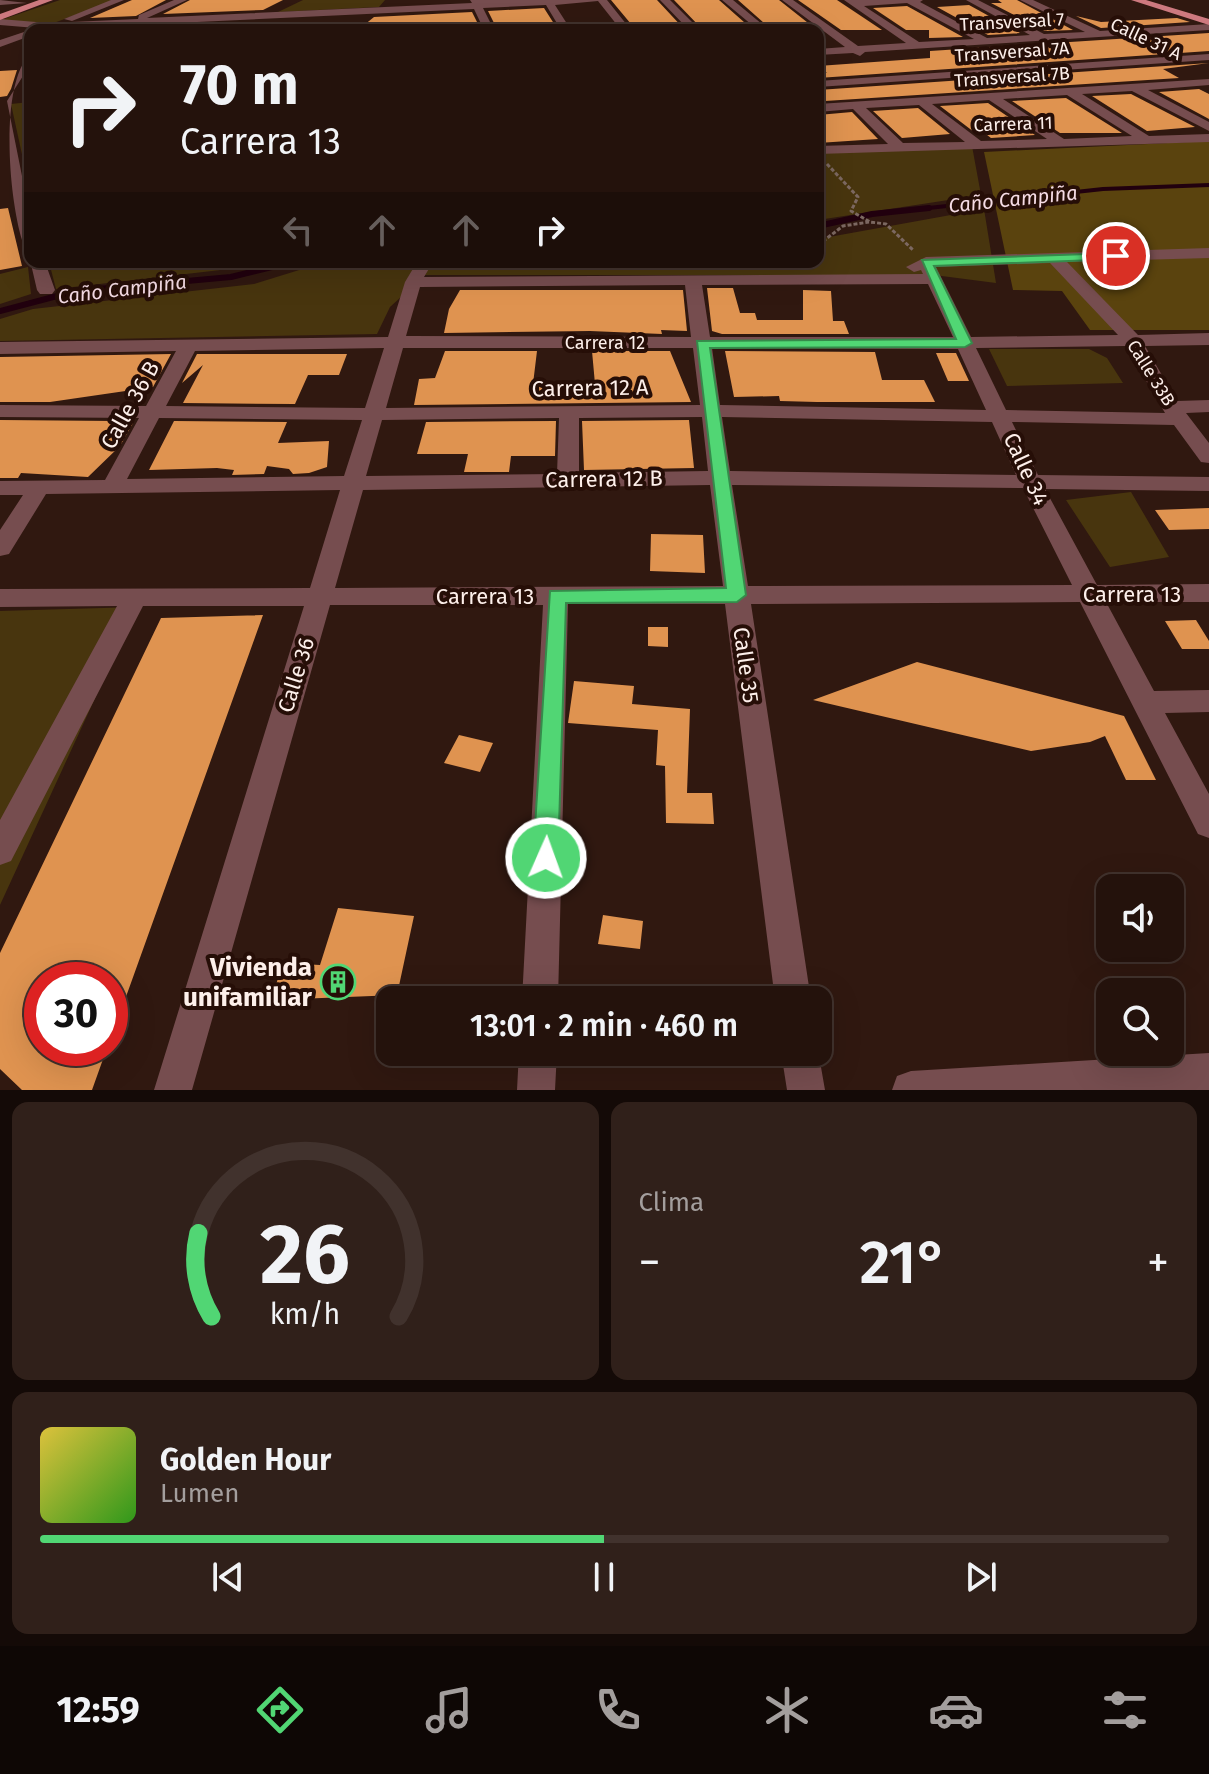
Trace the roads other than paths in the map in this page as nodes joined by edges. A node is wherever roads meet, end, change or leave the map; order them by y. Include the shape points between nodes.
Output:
1 (48, 0) edge
2 (119, 0) edge
3 (182, 0) edge
4 (298, 0) edge
5 (594, 0) edge
6 (602, 0) edge
7 (665, 0) edge
8 (727, 0) edge
9 (787, 0) edge
10 (908, 0) edge
11 (918, 0) edge
12 (971, 0) edge
13 (1025, 0) edge
14 (1136, 0) edge
15 (1151, 0) edge
16 (26, 1) edge
17 (0, 2) edge
18 (549, 2) junction
19 (852, 2) edge
20 (476, 3) edge
21 (224, 6) dead end
22 (0, 10) edge
23 (306, 14) junction
24 (266, 16) junction
25 (248, 17) junction
26 (0, 19) edge
27 (1209, 22) edge
28 (128, 23) junction
29 (188, 23) edge
30 (24, 24) edge
31 (57, 24) edge
32 (114, 24) edge
33 (246, 24) edge
34 (305, 24) edge
35 (486, 24) edge
36 (562, 24) edge
37 (621, 24) edge
38 (689, 24) edge
39 (757, 24) edge
40 (821, 24) edge
41 (824, 26) edge
42 (1095, 27) junction
43 (1162, 30) junction
44 (24, 35) edge
45 (1043, 38) junction
46 (1185, 41) dead end
47 (986, 42) junction
48 (0, 44) edge
49 (917, 46) junction
50 (1197, 46) dead end
51 (856, 49) junction
52 (824, 52) edge
53 (1209, 54) edge
54 (867, 59) dead end
55 (1155, 61) junction
56 (1092, 65) junction
57 (879, 69) dead end
58 (1032, 69) junction
59 (24, 71) edge
60 (959, 74) junction
61 (891, 79) junction
62 (824, 81) edge
63 (1206, 83) edge
64 (1134, 87) junction
65 (1069, 91) junction
66 (992, 97) junction
67 (6, 101) edge
68 (921, 101) junction
69 (856, 106) junction
70 (824, 108) edge
71 (1209, 127) edge
72 (1209, 138) edge
73 (1146, 140) junction
74 (1060, 142) junction
75 (978, 145) junction
76 (899, 147) junction
77 (824, 152) edge
78 (0, 199) edge
79 (23, 199) edge
80 (1209, 253) edge
81 (1054, 258) junction
82 (39, 268) edge
83 (931, 270) junction
84 (419, 272) edge
85 (693, 282) junction
86 (46, 290) dead end
87 (1131, 338) junction
88 (1209, 339) edge
89 (395, 342) junction
90 (965, 343) junction
91 (702, 344) junction
92 (189, 345) junction
93 (0, 348) edge
94 (1209, 406) edge
95 (154, 410) junction
96 (0, 411) edge
97 (711, 411) junction
98 (569, 412) junction
99 (1176, 413) junction
100 (374, 414) junction
101 (1002, 418) junction
102 (1209, 457) edge
103 (721, 478) junction
104 (568, 479) junction
105 (354, 482) junction
106 (1031, 483) junction
107 (1209, 484) edge
108 (112, 487) junction
109 (0, 488) edge
110 (39, 488) junction
111 (0, 548) edge
112 (1209, 593) edge
113 (1089, 594) junction
114 (737, 595) junction
115 (320, 596) junction
116 (556, 596) junction
117 (135, 597) junction
118 (0, 598) edge
119 (1209, 701) edge
120 (1145, 702) junction
121 (1209, 824) edge
122 (0, 851) edge
123 (541, 986) edge
124 (791, 986) edge
125 (537, 1066) edge
126 (802, 1066) edge
127 (1209, 1072) edge
128 (173, 1090) edge
129 (536, 1090) edge
130 (806, 1090) edge
131 (911, 1090) edge

1 - 26 main road
2 - 31 street
3 - 28 street
4 - 24 street
5 - 18 street
6 - 37 street
7 - 38 street
8 - 39 street
9 - 40 street
10 - 11 street
10 - 19 street
10 - 47 street
12 - 45 street
13 - 42 street, Calle 31 A
14 - 27 main road
15 - 27 main road
16 - 17 street
16 - 22 main road
18 - 20 street
18 - 36 street
19 - 49 street
20 - 23 street via 417,14
20 - 35 street
21 - 29 street
23 - 24 street
23 - 34 street
24 - 25 street
25 - 29 street
25 - 33 street
26 - 30 street
27 - 43 street, Transversal 7
28 - 29 street
28 - 32 street
41 - 51 street
42 - 43 street, Transversal 7
42 - 45 street, Transversal 7
42 - 55 street, Calle 31 A
43 - 46 street
44 - 48 street
45 - 47 street, Transversal 7
45 - 56 street
47 - 49 street, Transversal 7
47 - 58 street
49 - 51 street, Transversal 7
49 - 60 street
50 - 53 street
51 - 52 street, Transversal 7
51 - 54 street
53 - 55 street, Transversal 7A
55 - 56 street, Transversal 7A
55 - 63 street, Calle 31 A
56 - 58 street, Transversal 7A
57 - 61 street
58 - 60 street, Transversal 7A
59 - 67 street
60 - 61 street, Transversal 7A
60 - 66 street
61 - 62 street, Transversal 7A
63 - 64 street, Transversal 7B
64 - 65 street, Transversal 7B
64 - 71 street
65 - 66 street, Transversal 7B
65 - 73 street
66 - 68 street, Transversal 7B
66 - 74 street
67 - 79 street
68 - 69 street, Transversal 7B
68 - 75 street
69 - 70 street, Transversal 7B
69 - 76 street
72 - 73 street, Carrera 11
73 - 74 street, Carrera 11
74 - 75 street, Carrera 11
75 - 76 street, Carrera 11
76 - 77 street, Carrera 11
78 - 79 street
80 - 81 street
81 - 83 street
81 - 87 street, Calle 33B
82 - 86 street
83 - 85 street via 882,279
83 - 90 street, Calle 34
84 - 85 street
84 - 89 street, Calle 36
85 - 91 street, Calle 35
87 - 88 street, Carrera 12
87 - 90 street, Carrera 12
87 - 99 street, Calle 33B
89 - 91 street, Carrera 12
89 - 92 street, Carrera 12
89 - 100 street, Calle 36
90 - 91 street, Carrera 12
90 - 101 street, Calle 34
91 - 97 street, Calle 35
92 - 93 street, Carrera 12
92 - 95 street, Calle 36 B
94 - 99 street, Carrera 12 A
95 - 96 street, Carrera 12 A
95 - 100 street, Carrera 12 A
95 - 108 street, Calle 36 B
97 - 98 street, Carrera 12 A
97 - 101 street, Carrera 12 A
97 - 103 street, Calle 35
98 - 100 street, Carrera 12 A
98 - 104 street
99 - 101 street, Carrera 12 A
99 - 102 street, Calle 33B
100 - 105 street, Calle 36
101 - 106 street, Calle 34
103 - 104 street, Carrera 12 B
103 - 106 street, Carrera 12 B
103 - 114 street, Calle 35
104 - 105 street, Carrera 12 B
105 - 108 street, Carrera 12 B
105 - 115 street, Calle 36
106 - 107 street, Carrera 12 B
106 - 113 street, Calle 34
108 - 110 street, Carrera 12 B
109 - 110 street, Carrera 12 B
110 - 111 street
112 - 113 street, Carrera 13
113 - 114 street, Carrera 13
113 - 120 street, Calle 34
114 - 116 street, Carrera 13
114 - 124 street, Calle 35
115 - 116 street, Carrera 13
115 - 117 street, Carrera 13
115 - 128 street, Calle 36
116 - 123 street
117 - 118 street, Carrera 13
117 - 122 street
119 - 120 street
120 - 121 street, Calle 34
125 - 129 street
126 - 130 street
127 - 131 street

